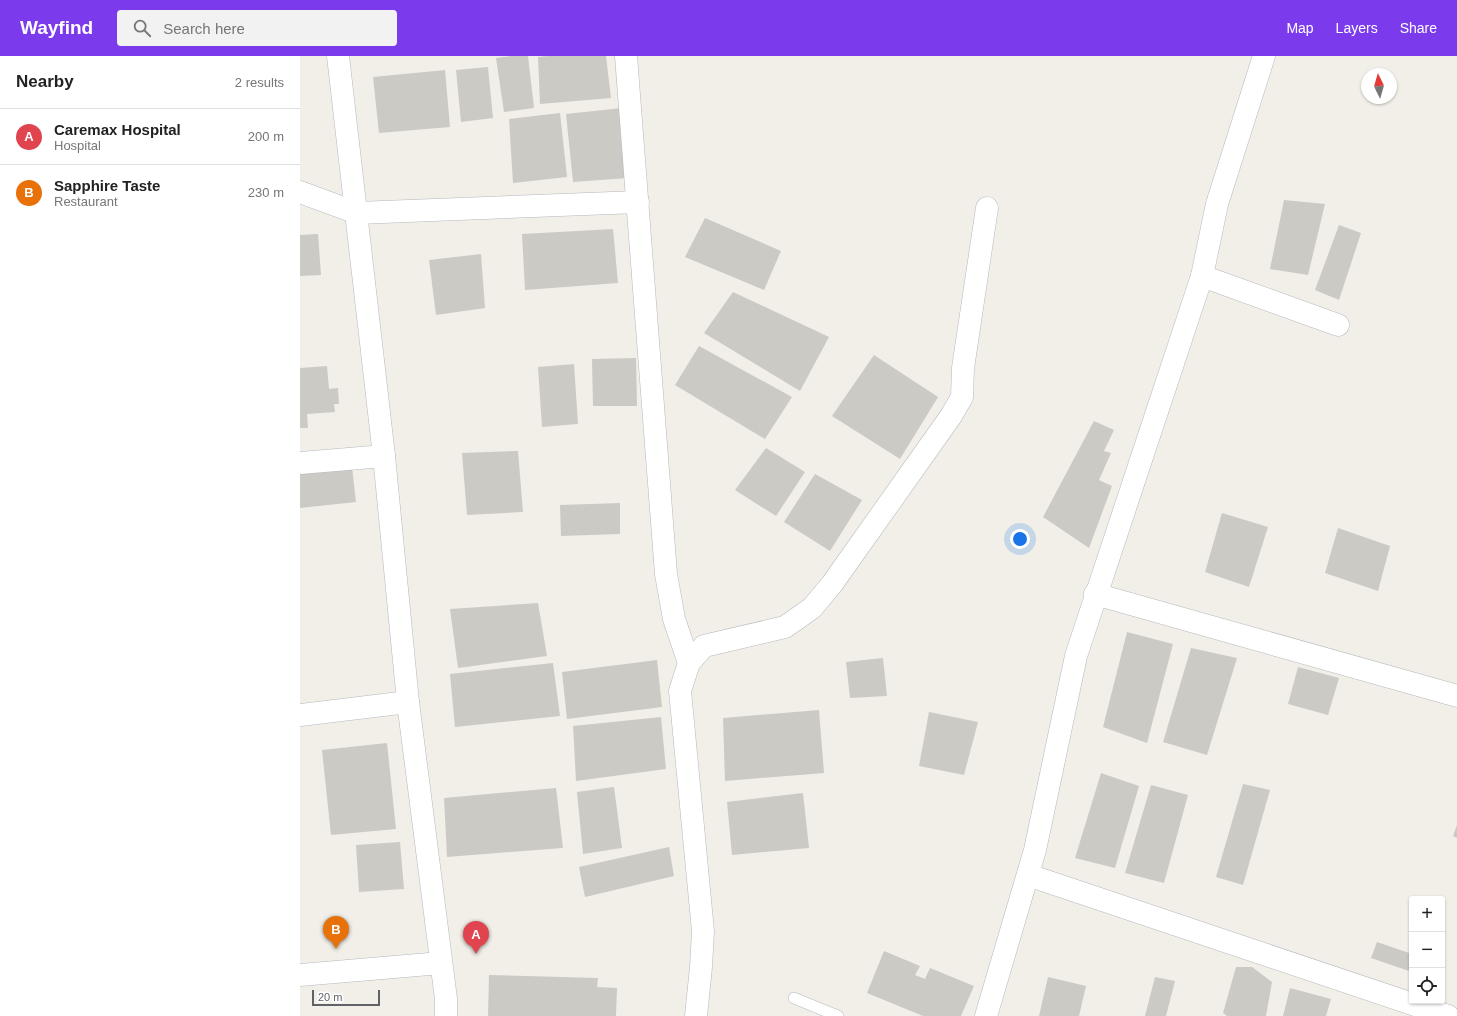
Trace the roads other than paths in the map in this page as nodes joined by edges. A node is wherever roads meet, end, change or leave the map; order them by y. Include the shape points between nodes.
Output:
1 (338, 56) edge
2 (626, 56) edge
3 (1264, 56) edge
4 (300, 192) edge
5 (638, 202) junction
6 (987, 208) dead end
7 (357, 213) junction
8 (1202, 276) junction
9 (1338, 325) dead end
10 (384, 456) junction
11 (300, 463) edge
12 (1096, 594) junction
13 (689, 663) junction
14 (1457, 696) edge
15 (408, 702) junction
16 (300, 715) edge
17 (1028, 875) junction
18 (442, 963) junction
19 (300, 975) edge
20 (794, 998) dead end
21 (446, 1016) edge
22 (696, 1016) edge
23 (838, 1016) edge
24 (986, 1016) edge
25 (1448, 1016) edge

1 - 7 street
2 - 5 street
3 - 8 street via 1217,204
4 - 7 street
5 - 7 street
5 - 13 street via 666,574 674,619
6 - 13 street via 963,368 962,397 951,416 832,584 812,608 785,627 704,646
7 - 10 street
8 - 9 street
8 - 12 street
10 - 11 street
10 - 15 street
12 - 14 street
12 - 17 street via 1076,656
13 - 22 street via 680,691 703,931
15 - 16 street
15 - 18 street
17 - 24 street
17 - 25 street
18 - 19 street
18 - 21 street
20 - 23 lane

